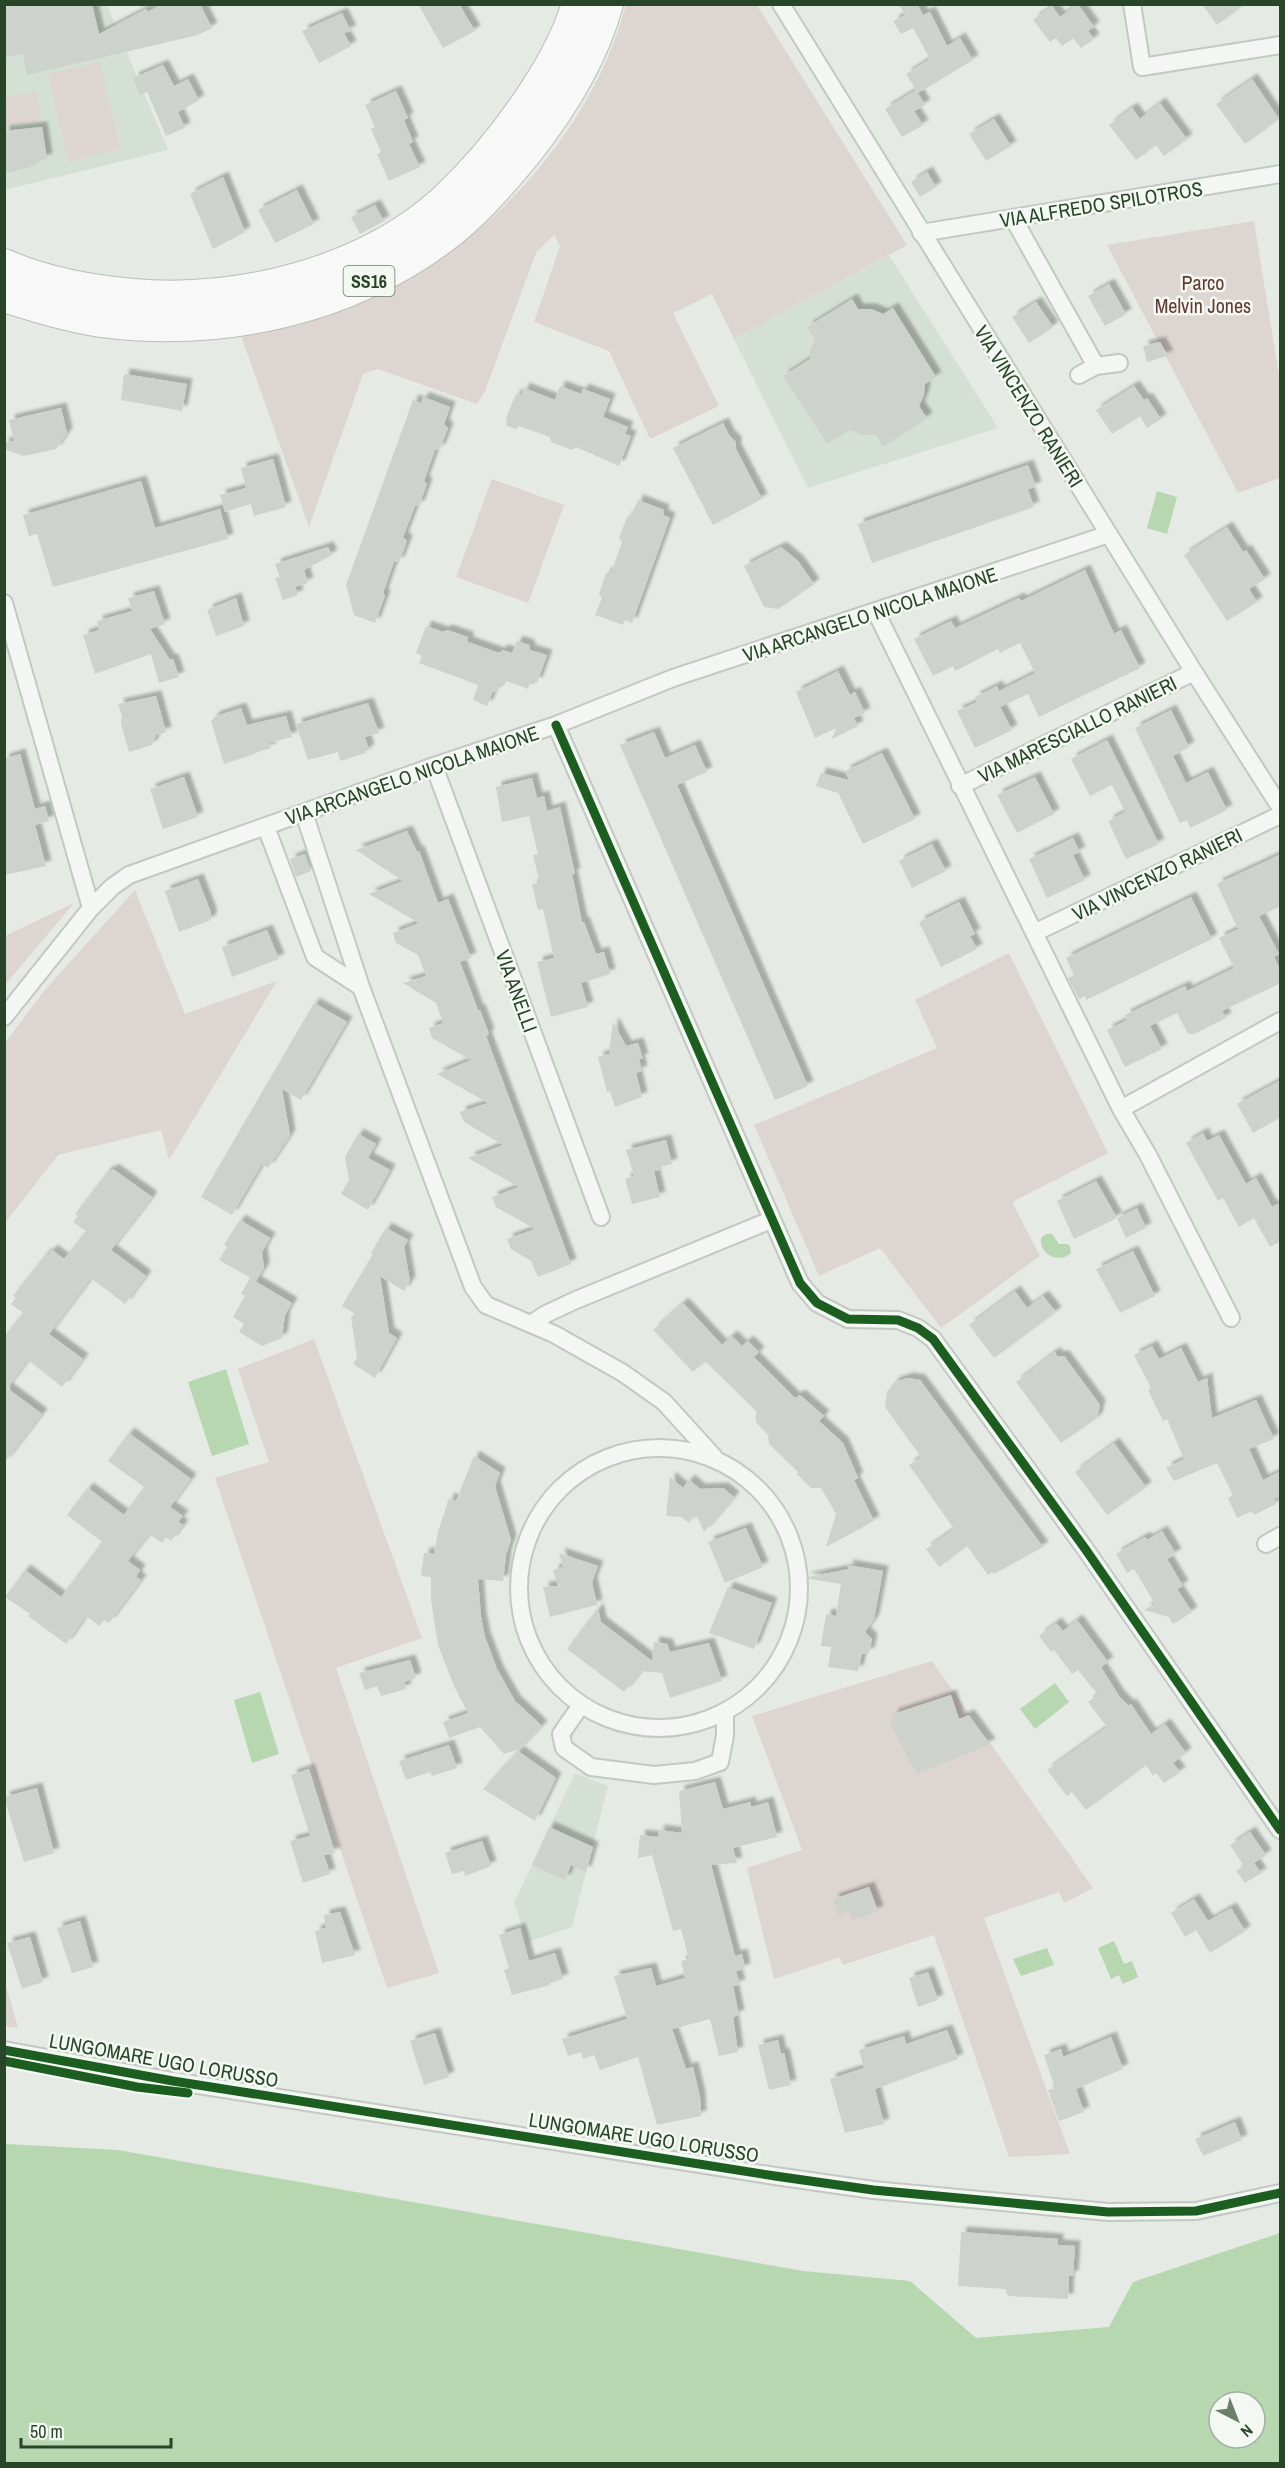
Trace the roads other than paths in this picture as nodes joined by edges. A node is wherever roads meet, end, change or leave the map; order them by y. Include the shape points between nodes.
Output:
1 (578, 4) edge
2 (608, 4) edge
3 (781, 4) edge
4 (1132, 4) edge
5 (1281, 45) edge
6 (1281, 174) edge
7 (1013, 218) junction
8 (921, 234) junction
9 (4, 265) edge
10 (4, 296) edge
11 (1119, 363) dead end
12 (1096, 366) junction
13 (1079, 375) dead end
14 (1109, 534) junction
15 (4, 603) edge
16 (876, 612) junction
17 (1194, 672) junction
18 (556, 724) junction
19 (434, 766) junction
20 (960, 786) junction
21 (1281, 807) edge
22 (304, 813) junction
23 (1281, 814) edge
24 (266, 827) junction
25 (91, 908) junction
26 (1034, 933) junction
27 (361, 987) junction
28 (4, 1017) edge
29 (1281, 1021) edge
30 (1121, 1109) junction
31 (601, 1217) dead end
32 (771, 1220) junction
33 (1231, 1318) dead end
34 (531, 1324) junction
35 (714, 1458) junction
36 (581, 1705) junction
37 (725, 1712) junction
38 (1281, 1830) edge
39 (4, 2050) edge
40 (1281, 2193) edge

1 - 9 highway, SS16 via 550,70 480,164 442,203 356,257 260,289 211,296 110,293 66,285
2 - 10 highway, SS16 via 588,56 565,96 508,174 452,229 393,270 319,301 224,323 144,325 100,321
3 - 8 street, VIA VINCENZO RANIERI
4 - 5 street via 1142,67
6 - 7 street, VIA ALFREDO SPILOTROS
7 - 8 street, VIA ALFREDO SPILOTROS
7 - 12 street
8 - 14 street, VIA VINCENZO RANIERI
11 - 12 street
12 - 13 street
14 - 16 street, VIA ARCANGELO NICOLA MAIONE
14 - 17 street, VIA VINCENZO RANIERI
15 - 25 street
16 - 18 street, VIA ARCANGELO NICOLA MAIONE via 673,678
16 - 20 street
17 - 20 street, VIA MARESCIALLO RANIERI
17 - 21 street, VIA VINCENZO RANIERI
18 - 19 street, VIA ARCANGELO NICOLA MAIONE
18 - 32 street
19 - 22 street, VIA ARCANGELO NICOLA MAIONE
19 - 31 street, VIA ANELLI
20 - 26 street
22 - 24 street, VIA ARCANGELO NICOLA MAIONE
22 - 27 street
23 - 26 street, VIA VINCENZO RANIERI
24 - 25 street, VIA ARCANGELO NICOLA MAIONE via 129,875
24 - 27 street via 315,957
25 - 28 street, VIA ARCANGELO NICOLA MAIONE
26 - 30 street
27 - 34 street via 473,1287 486,1305
29 - 30 street
30 - 33 street
32 - 34 street via 576,1300
32 - 38 street via 800,1283 817,1303 848,1319 898,1320 933,1339
34 - 35 street via 623,1373 664,1402
35 - 36 street via 678,1448 640,1448 603,1458 564,1484 545,1505 527,1538 518,1575 520,1613 532,1649 552,1680
35 - 37 street via 748,1478 775,1507 792,1542 800,1581 796,1620 781,1657 757,1688
36 - 37 street via 615,1722 652,1728 690,1725
36 - 37 street via 561,1734 564,1748 591,1767 654,1774 695,1771 720,1762
39 - 40 street, LUNGOMARE UGO LORUSSO via 183,2083 873,2190 1108,2212 1168,2213

